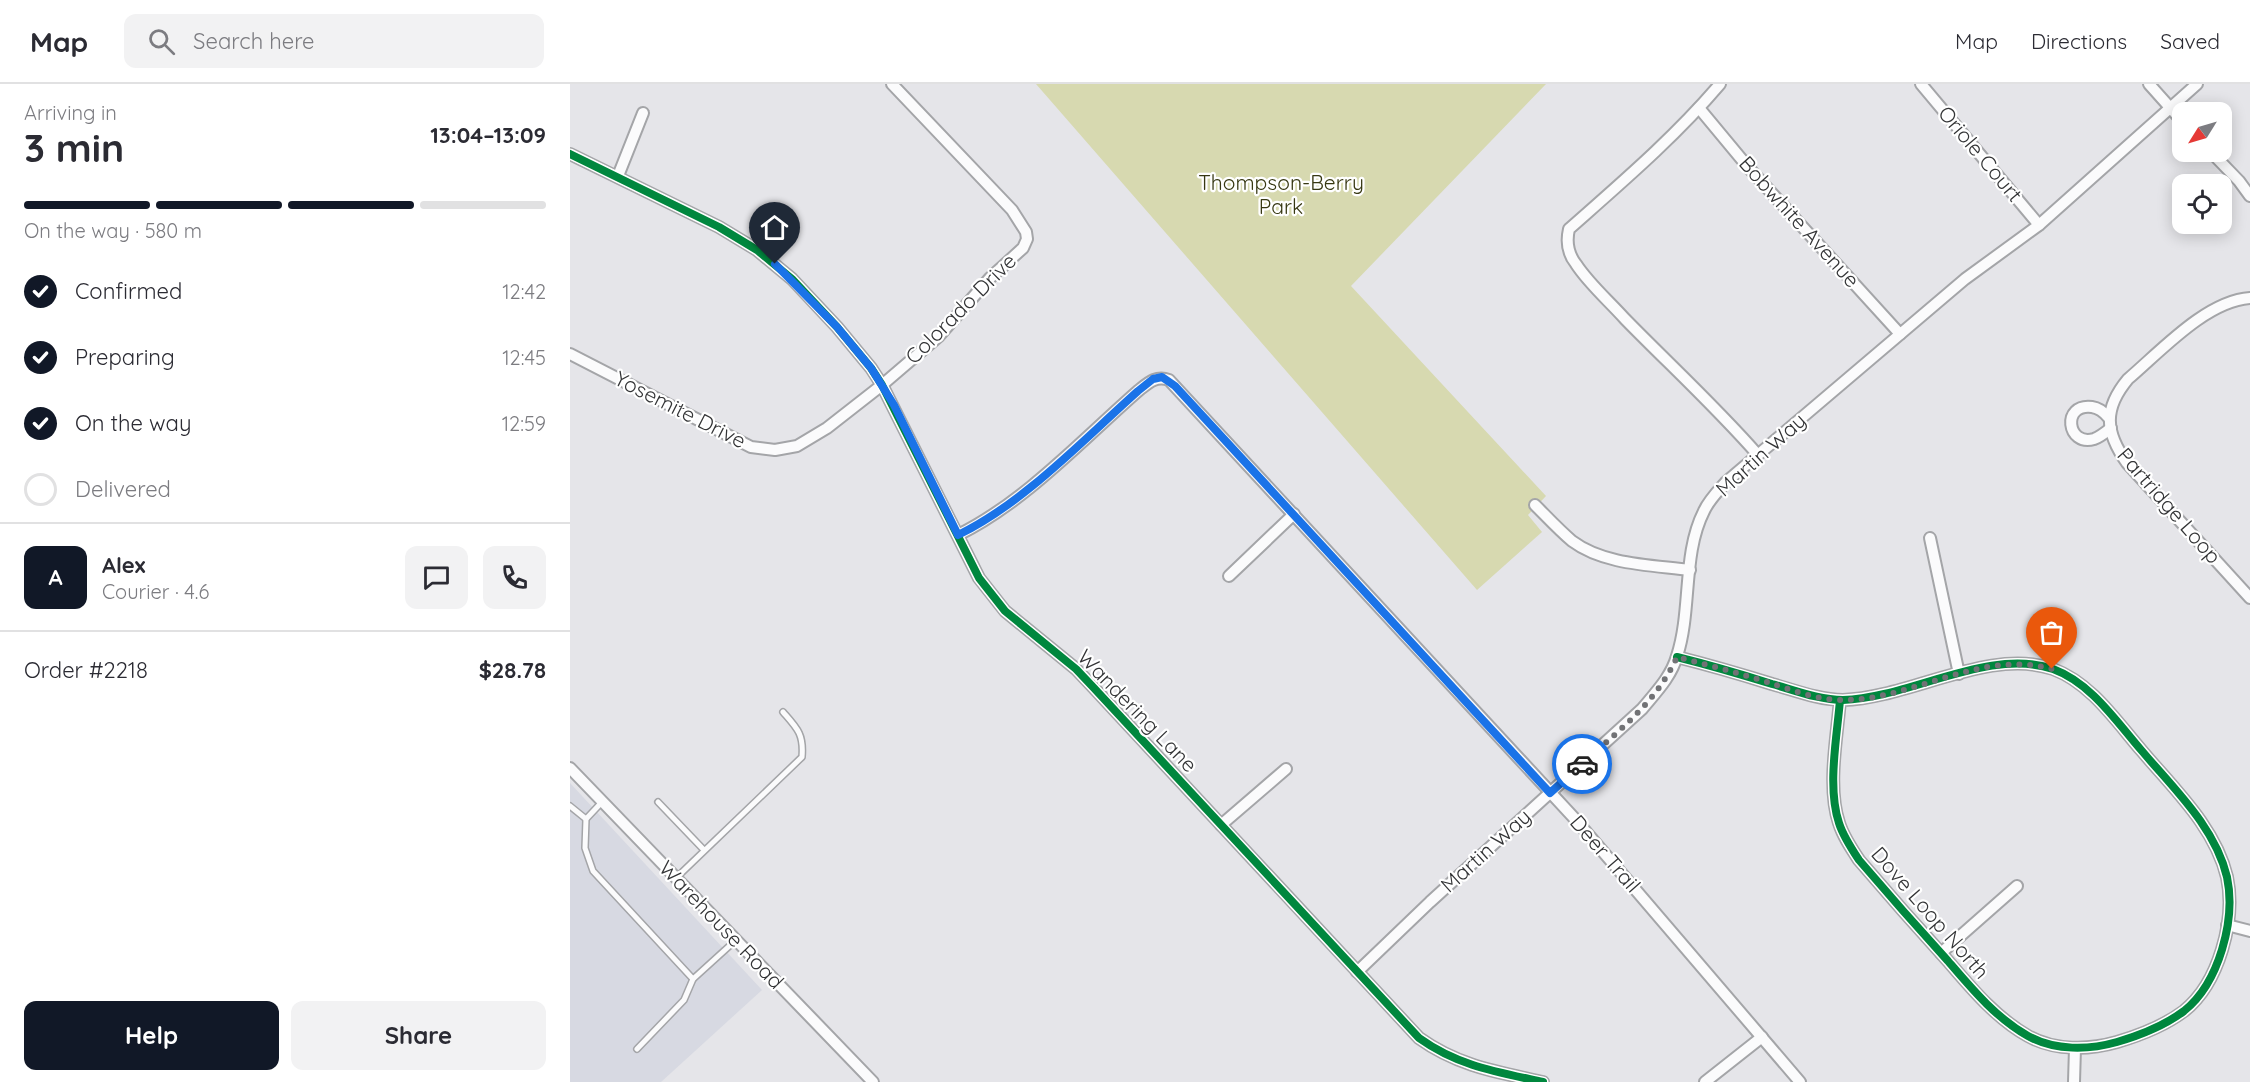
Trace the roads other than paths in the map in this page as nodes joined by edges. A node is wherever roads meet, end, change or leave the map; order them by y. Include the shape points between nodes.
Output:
1 (892, 84) edge
2 (1720, 84) edge
3 (1921, 84) edge
4 (2149, 84) edge
5 (2197, 84) edge
6 (1699, 108) junction
7 (2170, 108) junction
8 (643, 113) dead end
9 (570, 154) edge
10 (2221, 162) edge
11 (618, 176) junction
12 (2250, 196) edge
13 (2039, 225) junction
14 (2250, 298) edge
15 (1900, 334) junction
16 (570, 354) edge
17 (882, 385) junction
18 (2108, 417) junction
19 (2111, 429) junction
20 (1758, 454) junction
21 (1535, 505) dead end
22 (1294, 514) junction
23 (958, 535) junction
24 (1930, 537) dead end
25 (1690, 570) junction
26 (1229, 576) dead end
27 (2250, 598) edge
28 (1677, 657) junction
29 (1959, 674) junction
30 (1840, 700) junction
31 (783, 712) dead end
32 (570, 768) edge
33 (1286, 769) dead end
34 (1550, 793) junction
35 (602, 802) junction
36 (658, 802) dead end
37 (570, 806) edge
38 (586, 819) junction
39 (1221, 825) junction
40 (704, 850) junction
41 (676, 878) junction
42 (2017, 886) dead end
43 (2227, 925) junction
44 (2250, 931) edge
45 (736, 940) junction
46 (1941, 953) junction
47 (1357, 972) junction
48 (693, 979) junction
49 (1762, 1037) junction
50 (2075, 1048) junction
51 (637, 1049) dead end
52 (873, 1082) edge
53 (1544, 1082) edge
54 (1705, 1082) edge
55 (1800, 1082) edge
56 (2074, 1082) edge

1 - 17 street, Colorado Drive via 1012,210 1027,239 1023,248 990,278 938,337
2 - 6 street
3 - 13 street, Oriole Court
4 - 7 street
5 - 7 street, Martin Way
6 - 15 street, Bobwhite Avenue
6 - 20 street via 1569,229 1567,246 1575,264 1593,285
7 - 13 street, Martin Way
8 - 11 street
9 - 11 street, Wandering Lane
10 - 12 street
11 - 17 street, Wandering Lane via 719,227 775,264 837,327
13 - 15 street, Martin Way via 1965,279
14 - 18 street via 2228,302 2197,320 2128,379
15 - 20 street, Martin Way
16 - 17 street, Yosemite Drive via 751,447 775,450 797,446 817,434
17 - 23 street, Wandering Lane
18 - 19 street, Partridge Loop
18 - 19 street via 2096,408 2080,408 2074,413 2071,427 2075,434 2089,440
19 - 27 street, Partridge Loop via 2127,463
20 - 25 street, Martin Way via 1726,482 1704,511
21 - 25 street via 1571,540 1595,553
22 - 23 street, Deer Trail via 1175,386 1162,377 1138,391 1015,501
22 - 26 street
22 - 34 street, Deer Trail
23 - 39 street, Wandering Lane via 979,578 1005,611 1081,675
24 - 29 street
25 - 28 street, Martin Way
28 - 30 street
28 - 34 street, Martin Way via 1666,680 1642,709
29 - 30 street, Dove Loop North via 1877,696
29 - 43 street, Dove Loop North via 1997,664 2034,664 2068,676 2097,699 2200,818 2226,874
30 - 46 street, Dove Loop North via 1834,782 1839,822 1858,860
31 - 40 lane via 800,731 802,757
32 - 35 street, Warehouse Road
33 - 39 street
34 - 47 street, Martin Way
34 - 49 street, Deer Trail
35 - 38 lane
35 - 41 street, Warehouse Road
36 - 40 lane
37 - 38 lane
38 - 48 lane via 585,848 593,871
39 - 47 street, Wandering Lane
40 - 41 lane
41 - 45 street, Warehouse Road
42 - 46 street
43 - 44 street
43 - 50 street, Dove Loop North via 2223,949 2212,975 2185,1010 2135,1036 2106,1045
45 - 48 lane
45 - 52 street, Warehouse Road
46 - 50 street, Dove Loop North via 1988,1006 2016,1030 2048,1045
47 - 53 street, Wandering Lane via 1402,1022 1437,1051 1466,1063
48 - 51 lane via 684,1000
49 - 54 street
49 - 55 street, Deer Trail
50 - 56 street

